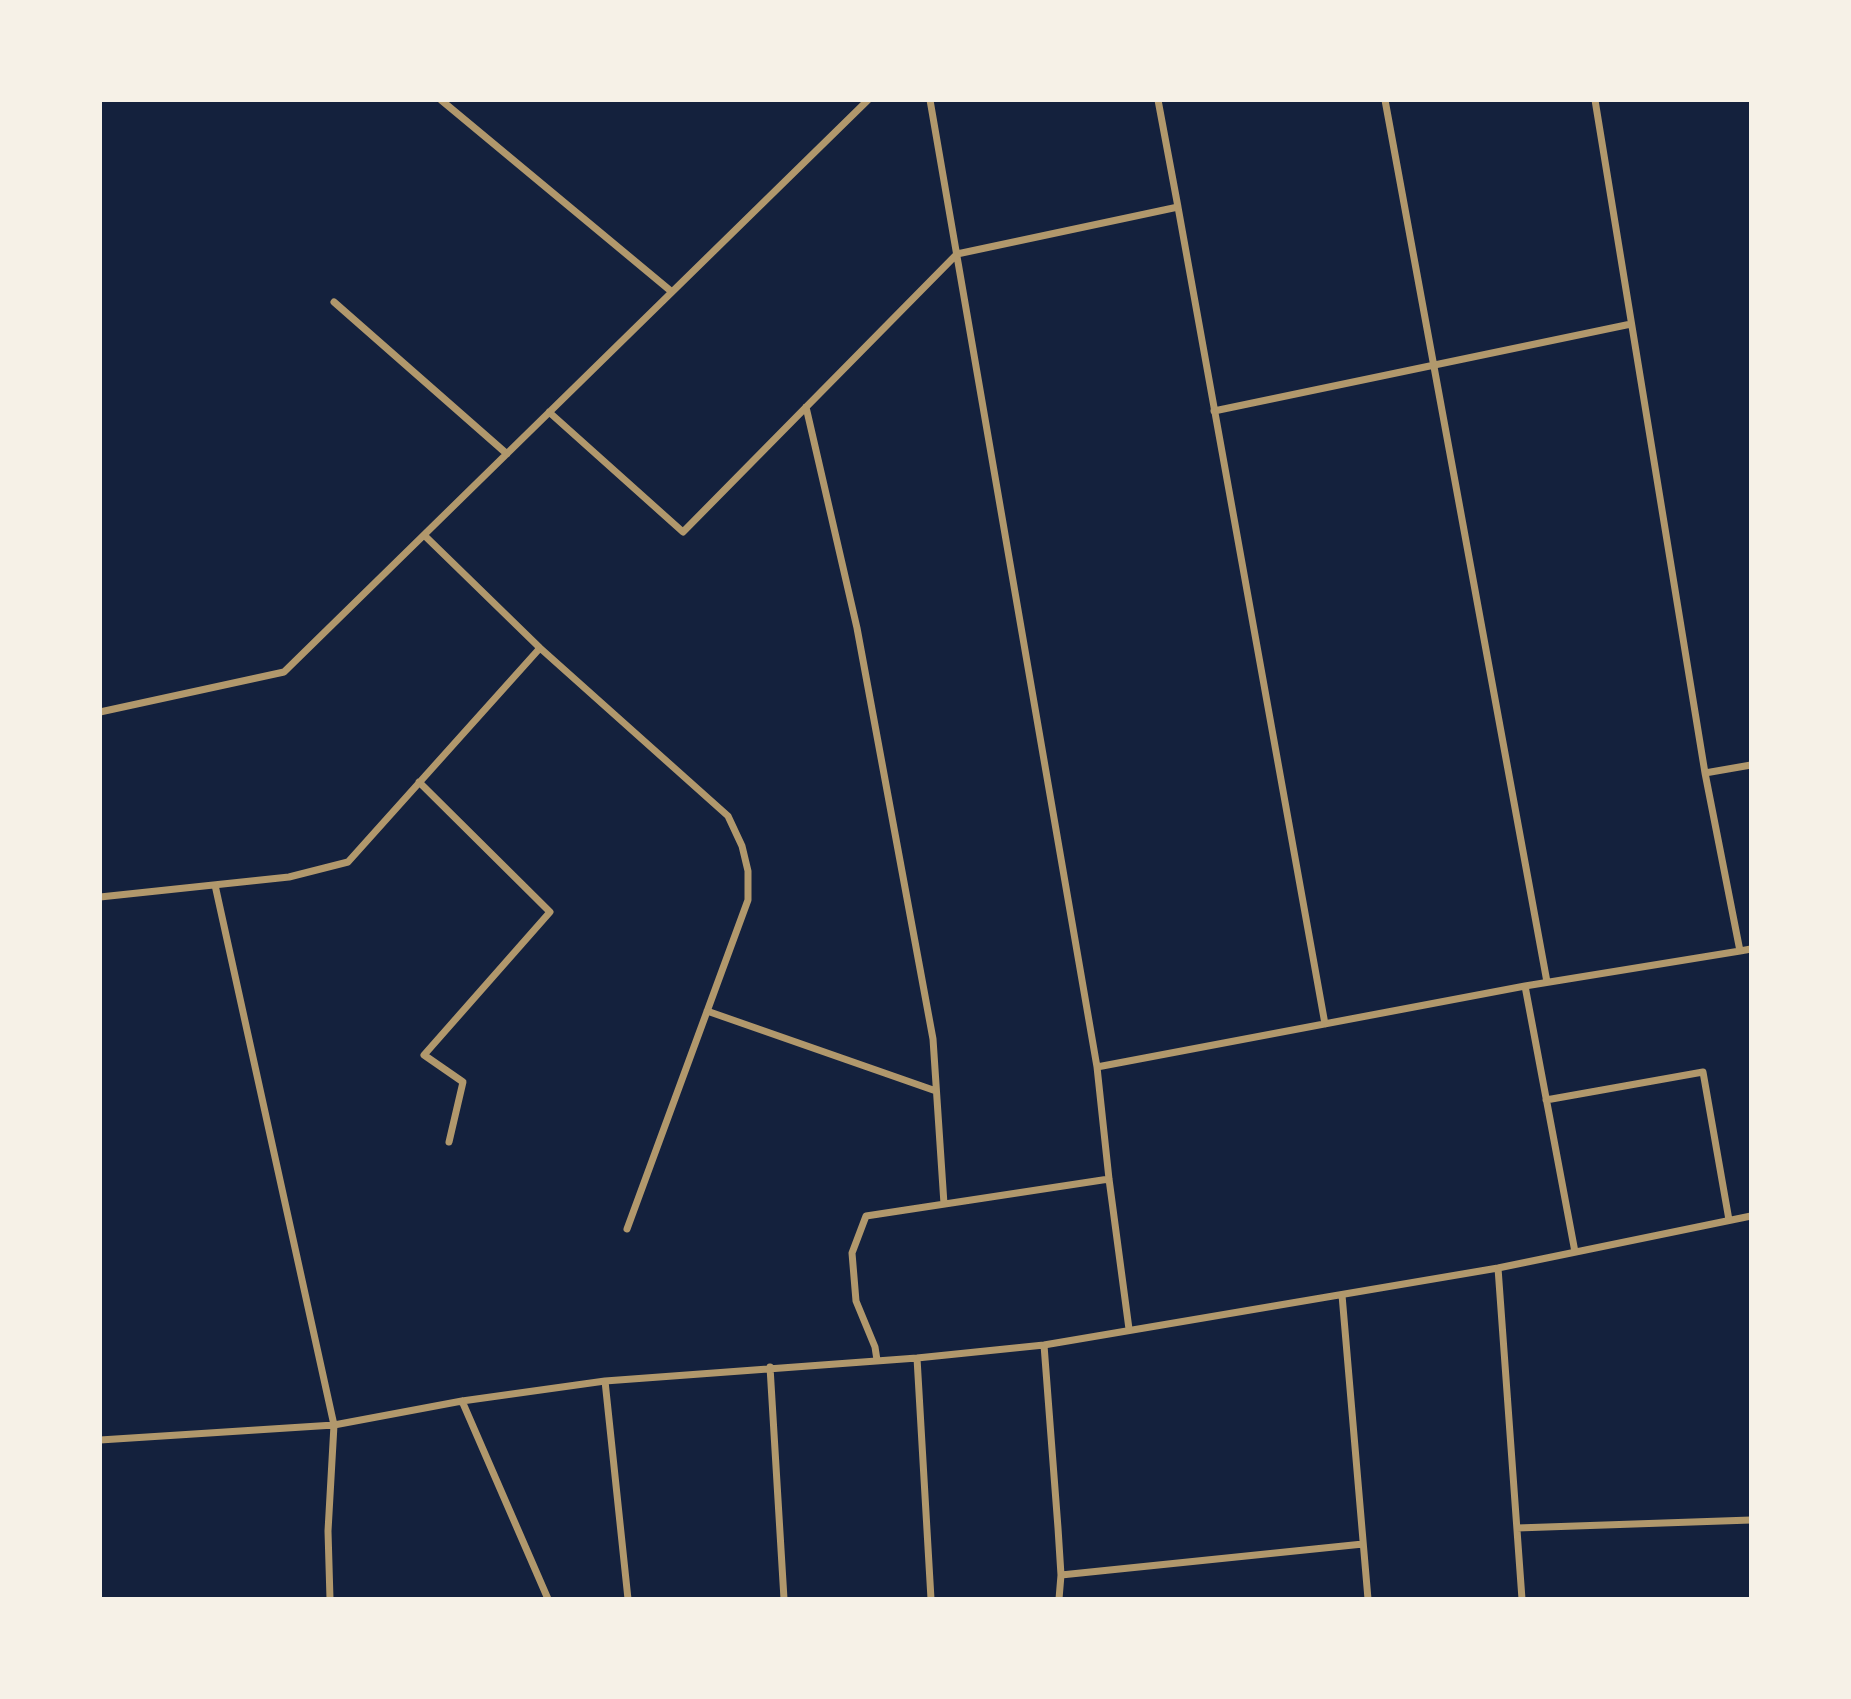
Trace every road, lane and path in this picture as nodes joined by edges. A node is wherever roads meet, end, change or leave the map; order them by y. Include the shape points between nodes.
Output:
1 (440, 100) edge
2 (868, 100) edge
3 (930, 100) edge
4 (1158, 100) edge
5 (1385, 100) edge
6 (1595, 100) edge
7 (1178, 207) junction
8 (957, 254) junction
9 (672, 292) junction
10 (334, 302) dead end
11 (1631, 324) junction
12 (1434, 365) junction
13 (806, 407) junction
14 (1214, 411) junction
15 (549, 412) junction
16 (507, 454) junction
17 (424, 535) junction
18 (540, 648) junction
19 (100, 712) edge
20 (1751, 765) edge
21 (1705, 773) junction
22 (419, 782) junction
23 (215, 885) junction
24 (100, 897) edge
25 (1751, 949) edge
26 (1740, 951) junction
27 (1547, 982) junction
28 (1525, 986) junction
29 (707, 1012) junction
30 (1325, 1024) junction
31 (1097, 1067) junction
32 (936, 1091) junction
33 (1546, 1100) junction
34 (449, 1142) dead end
35 (1109, 1179) junction
36 (944, 1204) junction
37 (1751, 1216) edge
38 (1730, 1220) junction
39 (626, 1229) dead end
40 (1575, 1252) junction
41 (1498, 1268) junction
42 (1342, 1295) junction
43 (1129, 1329) junction
44 (1044, 1345) junction
45 (917, 1358) junction
46 (877, 1360) junction
47 (770, 1367) junction
48 (605, 1381) junction
49 (462, 1402) junction
50 (334, 1425) junction
51 (100, 1440) edge
52 (1751, 1520) edge
53 (1517, 1528) junction
54 (1363, 1544) junction
55 (1061, 1574) junction
56 (330, 1599) edge
57 (548, 1599) edge
58 (628, 1599) edge
59 (784, 1599) edge
60 (931, 1599) edge
61 (1059, 1599) edge
62 (1368, 1599) edge
63 (1522, 1599) edge

1 - 9 street
2 - 9 street
3 - 8 street
4 - 7 street
5 - 12 street
6 - 11 street
7 - 8 street
7 - 14 street
8 - 13 street
8 - 31 street
9 - 15 street
10 - 16 street
11 - 12 street
11 - 21 street
12 - 14 street
12 - 27 street
13 - 15 street via 683,532
13 - 32 street via 857,628 933,1039
14 - 30 street
15 - 16 street
16 - 17 street
17 - 18 street
17 - 19 street via 284,672
18 - 22 street
18 - 29 street via 728,816 748,872 748,900
20 - 21 street
21 - 26 street
22 - 23 street via 348,862 289,877
22 - 34 street via 550,912 424,1055 463,1082
23 - 24 street
23 - 50 street
25 - 26 street
26 - 27 street
27 - 28 street
28 - 30 street
28 - 33 street
29 - 32 street
29 - 39 street
30 - 31 street
31 - 35 street
32 - 36 street
33 - 38 street via 1703,1072
33 - 40 street
35 - 36 street
35 - 43 street
36 - 46 street via 866,1216 852,1253 856,1301
37 - 38 street
38 - 40 street
40 - 41 street
41 - 42 street
41 - 53 street
42 - 43 street
42 - 54 street
43 - 44 street
44 - 45 street
44 - 55 street
45 - 46 street
45 - 60 street
46 - 47 street
47 - 48 street
47 - 59 street
48 - 49 street
48 - 58 street
49 - 50 street
49 - 57 street
50 - 51 street
50 - 56 street via 328,1531
52 - 53 street
53 - 63 street
54 - 55 street
54 - 62 street
55 - 61 street

